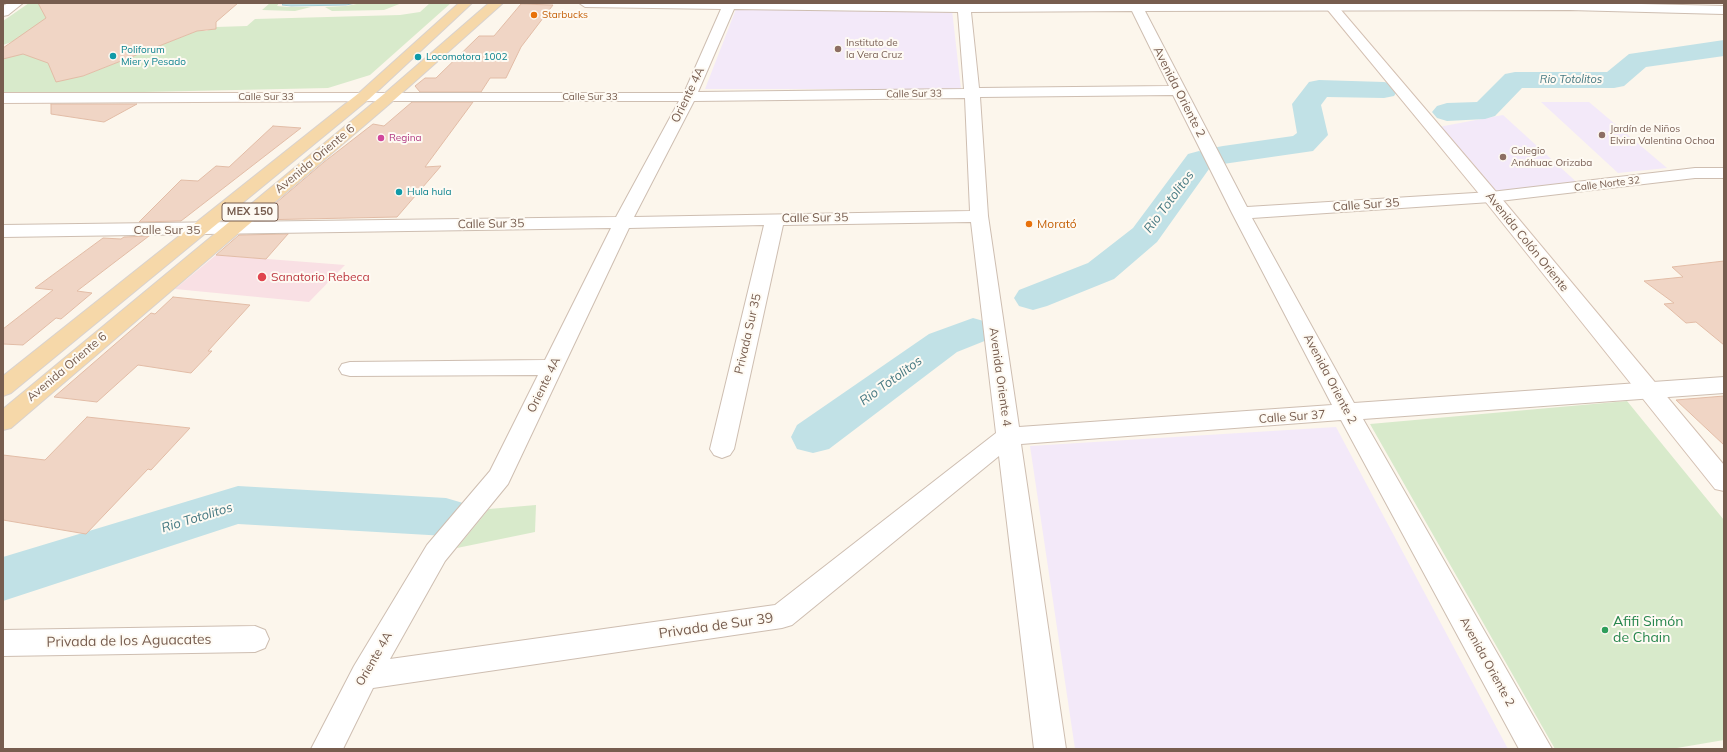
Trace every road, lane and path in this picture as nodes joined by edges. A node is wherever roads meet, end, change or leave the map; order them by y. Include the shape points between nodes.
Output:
1 (17, 3) edge
2 (585, 3) edge
3 (465, 4) edge
4 (1567, 4) edge
5 (495, 5) edge
6 (729, 5) edge
7 (1135, 5) edge
8 (1330, 5) edge
9 (964, 6) edge
10 (1720, 8) edge
11 (3, 12) edge
12 (1178, 90) junction
13 (972, 93) junction
14 (364, 96) junction
15 (389, 97) junction
16 (689, 97) junction
17 (3, 98) edge
18 (1724, 173) edge
19 (1491, 197) junction
20 (1241, 213) junction
21 (979, 216) junction
22 (775, 219) junction
23 (623, 221) junction
24 (229, 229) junction
25 (198, 230) junction
26 (3, 231) edge
27 (553, 367) junction
28 (350, 369) dead end
29 (1724, 385) edge
30 (3, 388) edge
31 (1648, 391) junction
32 (1348, 413) junction
33 (3, 422) edge
34 (1008, 436) junction
35 (722, 449) dead end
36 (1724, 482) edge
37 (255, 640) dead end
38 (3, 643) edge
39 (364, 676) junction
40 (327, 749) edge
41 (1050, 749) edge
42 (1536, 749) edge

1 - 11 street
2 - 6 street
3 - 5 main road via 478,8
3 - 14 main road, Avenida Oriente 6 / MEX 150
4 - 8 street
4 - 10 street
5 - 15 main road, Avenida Oriente 6 / MEX 150
6 - 9 street
6 - 16 street, Oriente 4A
7 - 8 street
7 - 9 street
7 - 12 street, Avenida Oriente 2
8 - 19 street, Avenida Colón Oriente
9 - 13 street, Avenida Oriente 4
12 - 13 street, Calle Sur 33
12 - 20 street, Avenida Oriente 2
13 - 16 street, Calle Sur 33
13 - 21 street, Avenida Oriente 4
14 - 15 street, Calle Sur 33
14 - 17 street, Calle Sur 33
14 - 25 main road, Avenida Oriente 6 / MEX 150
15 - 16 street, Calle Sur 33
15 - 24 main road, Avenida Oriente 6 / MEX 150
16 - 23 street, Oriente 4A
18 - 19 street, Calle Norte 32 via 1695,173
19 - 20 street, Calle Sur 35
19 - 31 street, Avenida Colón Oriente
20 - 32 street, Avenida Oriente 2
21 - 22 street, Calle Sur 35
21 - 34 street, Avenida Oriente 4
22 - 23 street, Calle Sur 35
22 - 35 street, Privada Sur 35
23 - 24 street, Calle Sur 35
23 - 27 street, Oriente 4A
24 - 25 street, Calle Sur 35
24 - 33 main road, Avenida Oriente 6 / MEX 150
25 - 26 street, Calle Sur 35
25 - 30 main road, Avenida Oriente 6 / MEX 150
27 - 28 street
27 - 39 street, Oriente 4A via 499,478 436,553
29 - 31 street, Calle Sur 37
31 - 32 street, Calle Sur 37
31 - 36 street, Avenida Colón Oriente
32 - 34 street, Calle Sur 37
32 - 42 street, Avenida Oriente 2
34 - 39 street, Privada de Sur 39 via 782,616
34 - 41 street, Avenida Oriente 4
37 - 38 street, Privada de los Aguacates
39 - 40 street, Oriente 4A

